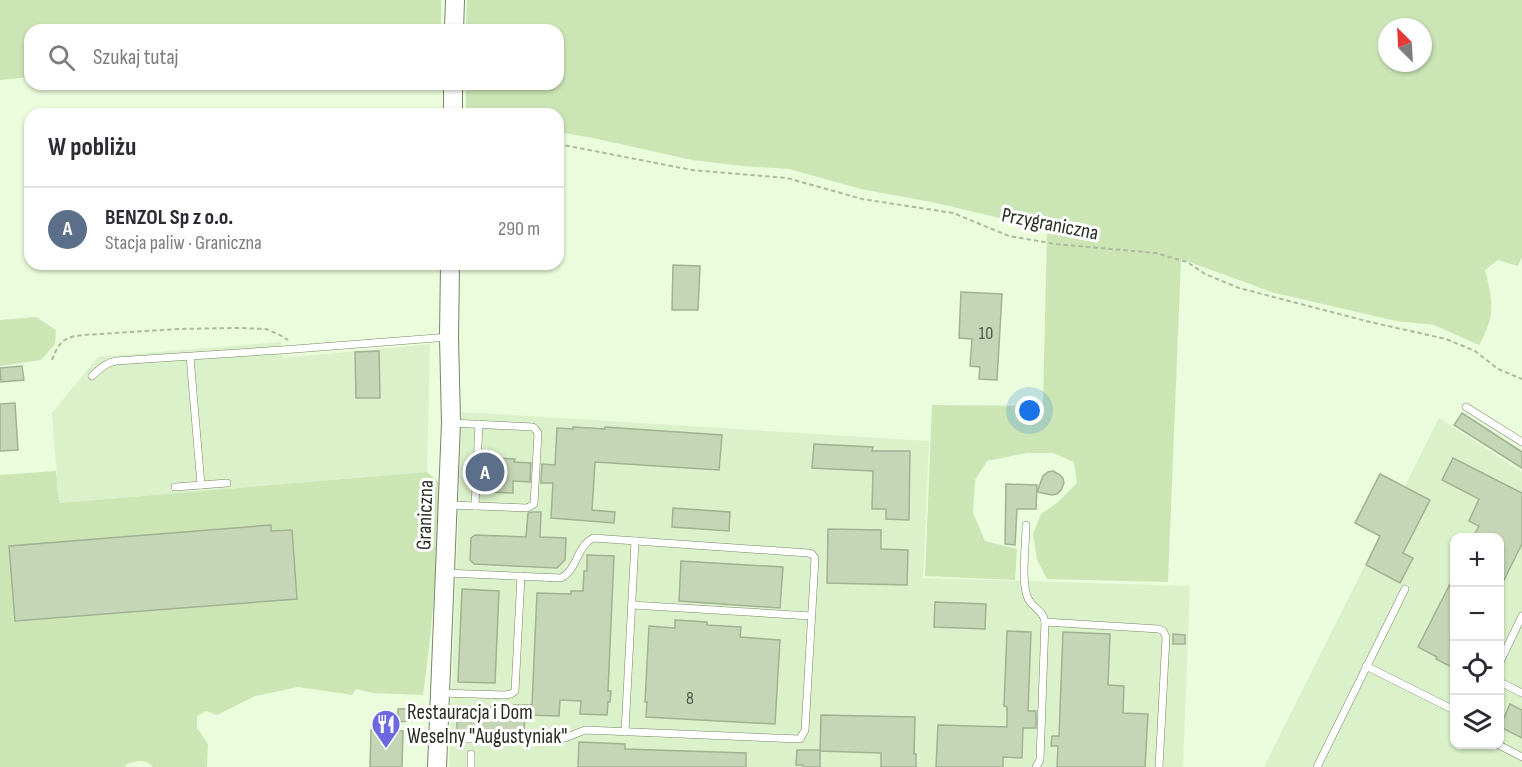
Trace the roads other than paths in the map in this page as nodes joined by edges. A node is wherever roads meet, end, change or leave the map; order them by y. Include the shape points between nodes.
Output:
1 (455, 0) edge
2 (454, 24) edge
3 (453, 90) edge
4 (453, 108) edge
5 (450, 270) edge
6 (449, 337) junction
7 (190, 357) junction
8 (92, 376) dead end
9 (1466, 407) dead end
10 (451, 423) junction
11 (479, 424) junction
12 (1522, 442) edge
13 (227, 483) dead end
14 (201, 485) junction
15 (175, 487) dead end
16 (448, 505) junction
17 (475, 506) junction
18 (1026, 525) dead end
19 (635, 541) junction
20 (445, 573) junction
21 (521, 576) junction
22 (1405, 589) dead end
23 (632, 605) junction
24 (811, 616) junction
25 (1522, 616) edge
26 (1045, 622) junction
27 (1504, 654) edge
28 (1366, 666) junction
29 (1504, 684) edge
30 (440, 693) junction
31 (1522, 693) edge
32 (1450, 708) edge
33 (625, 732) junction
34 (438, 739) junction
35 (1504, 748) edge
36 (471, 754) dead end
37 (1522, 757) edge
38 (437, 767) edge
39 (471, 767) edge
40 (1036, 767) edge
41 (1160, 767) edge
42 (1317, 767) edge

1 - 2 street
3 - 4 street
5 - 6 street, Graniczna
6 - 7 lane
6 - 10 street, Graniczna
7 - 8 lane via 110,362
7 - 14 lane
9 - 12 lane
10 - 11 lane
10 - 16 street, Graniczna
11 - 17 lane
11 - 17 lane via 532,428 538,433 534,504 527,508
13 - 14 lane
14 - 15 lane
16 - 17 lane
16 - 20 street, Graniczna
18 - 26 lane via 1025,586 1029,600 1044,615
19 - 21 lane via 593,538 582,546 565,576
19 - 23 lane
19 - 24 lane via 812,554 815,558
20 - 21 lane
20 - 30 street, Graniczna
21 - 30 lane via 515,691 504,695
22 - 28 lane
23 - 24 lane
23 - 33 lane
24 - 33 lane via 805,730 800,739
25 - 27 lane
26 - 40 lane via 1040,760
26 - 41 lane via 1163,631 1166,637
28 - 32 lane
28 - 42 lane
29 - 31 lane
30 - 34 street, Graniczna
33 - 34 lane via 585,730 558,739
34 - 38 street, Graniczna
35 - 37 lane
36 - 39 lane

